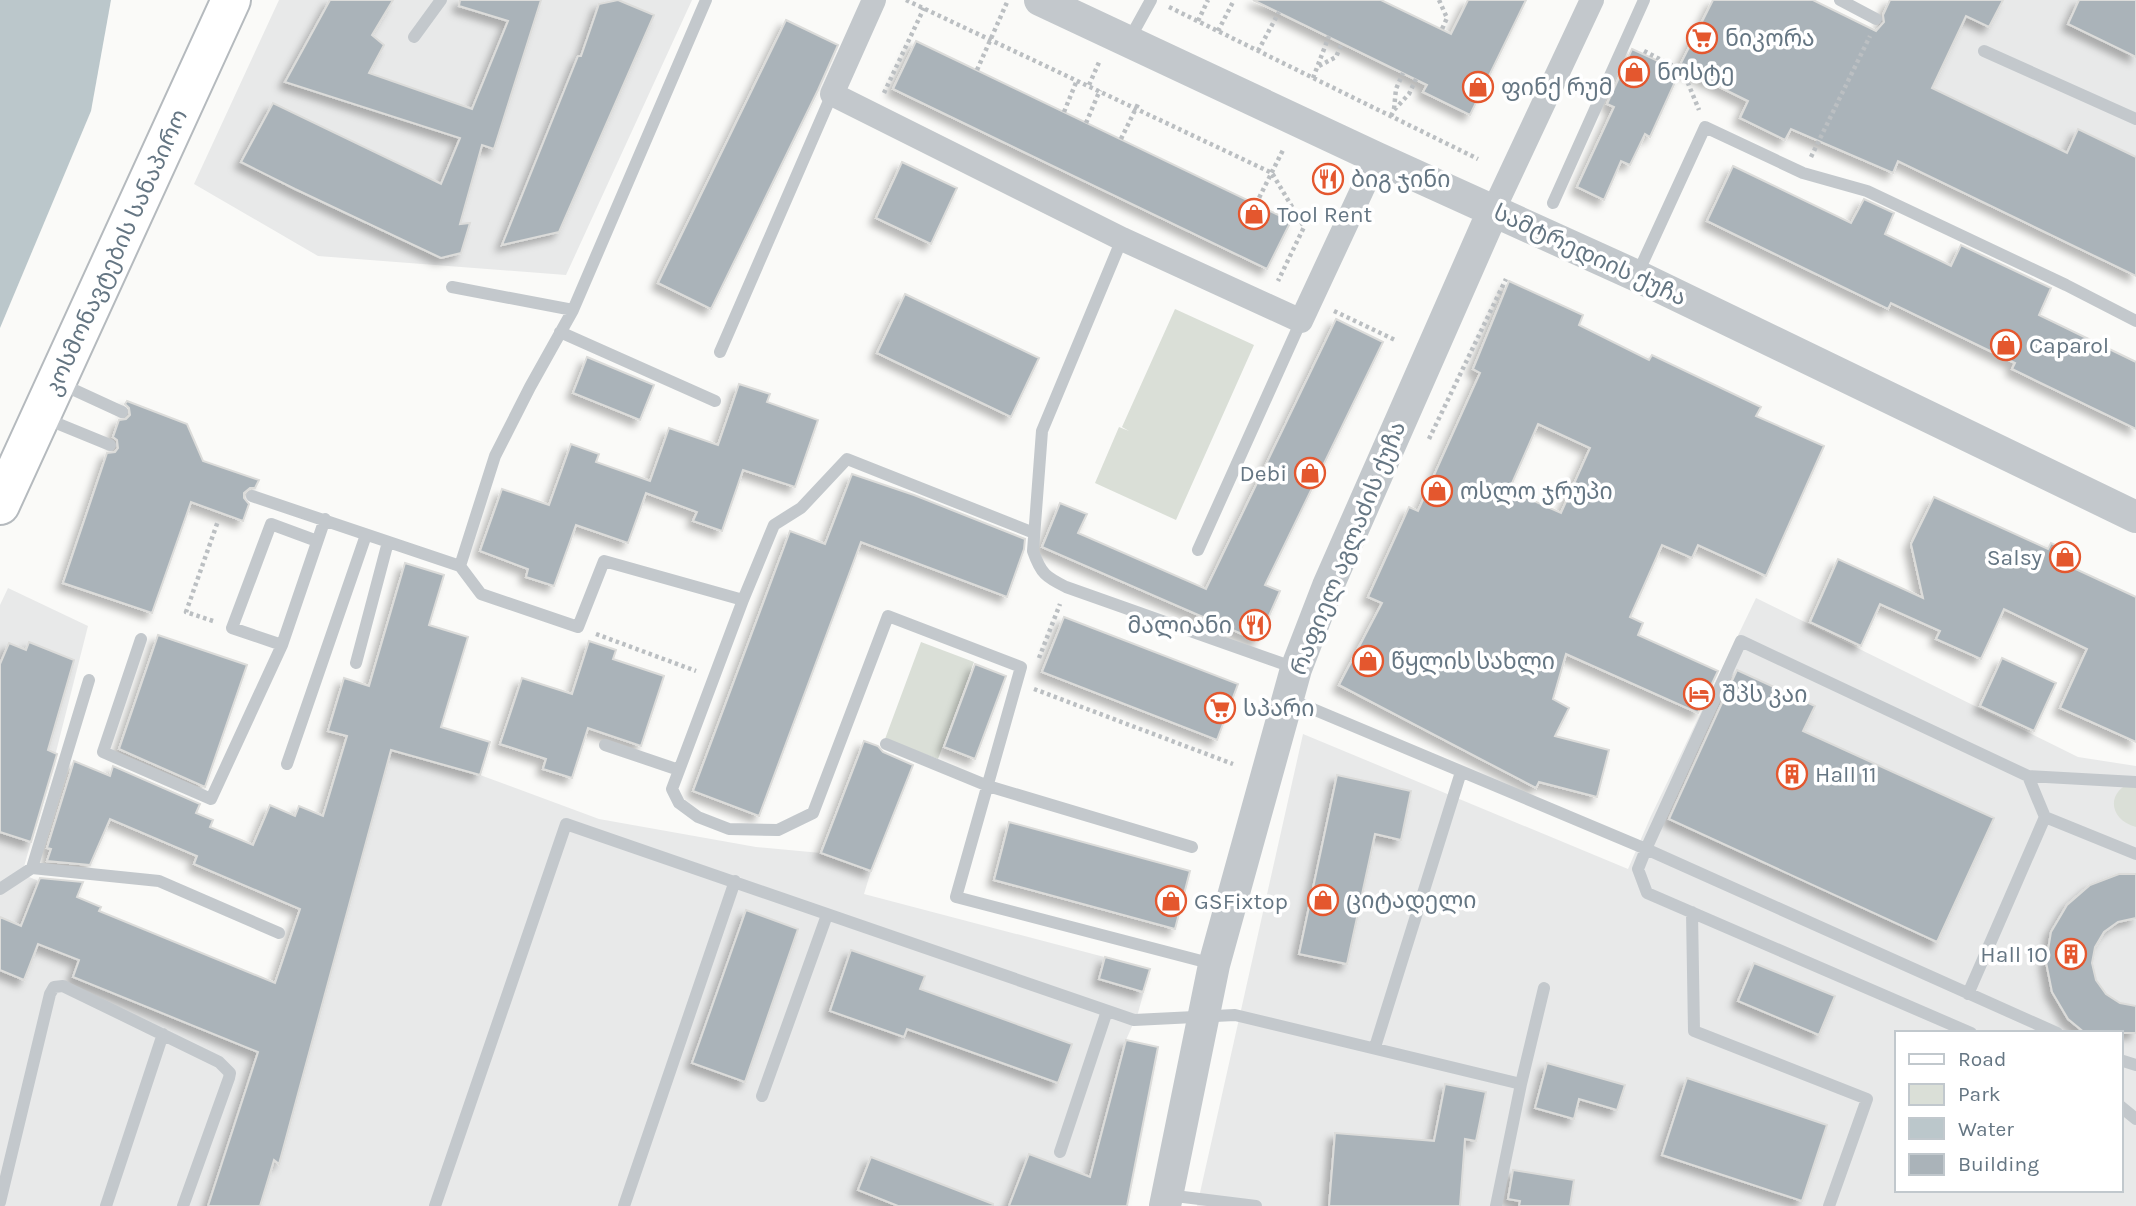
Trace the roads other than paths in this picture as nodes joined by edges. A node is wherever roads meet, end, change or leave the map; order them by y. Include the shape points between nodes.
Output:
1 (231, 0) edge
2 (441, 0) edge
3 (706, 0) edge
4 (874, 0) edge
5 (1040, 0) edge
6 (1151, 0) edge
7 (1592, 0) edge
8 (1644, 0) edge
9 (1840, 0) edge
10 (1876, 19) road end
11 (414, 37) dead end
12 (1129, 40) junction
13 (1984, 51) dead end
14 (832, 94) junction
15 (2136, 119) edge
16 (1377, 158) junction
17 (1553, 203) dead end
18 (1493, 211) junction
19 (1122, 239) junction
20 (1637, 275) junction
21 (452, 287) dead end
22 (573, 310) junction
23 (1306, 311) junction
24 (2136, 321) edge
25 (560, 332) junction
26 (720, 352) dead end
27 (56, 382) junction
28 (715, 401) dead end
29 (122, 412) dead end
30 (41, 416) junction
31 (110, 445) dead end
32 (252, 496) dead end
33 (0, 505) edge
34 (2136, 517) edge
35 (325, 519) junction
36 (1034, 533) junction
37 (366, 534) junction
38 (317, 541) junction
39 (388, 542) junction
40 (1198, 550) dead end
41 (460, 566) junction
42 (743, 600) junction
43 (141, 639) dead end
44 (282, 645) junction
45 (356, 663) dead end
46 (89, 680) dead end
47 (1292, 683) junction
48 (886, 744) dead end
49 (606, 745) dead end
50 (287, 764) dead end
51 (679, 770) junction
52 (1461, 772) junction
53 (2028, 776) junction
54 (2136, 782) edge
55 (988, 786) junction
56 (2045, 817) junction
57 (1192, 846) dead end
58 (1646, 849) junction
59 (2136, 854) edge
60 (33, 868) junction
61 (735, 881) junction
62 (0, 889) edge
63 (1692, 912) junction
64 (827, 915) junction
65 (279, 933) dead end
66 (1214, 965) junction
67 (1544, 988) dead end
68 (1968, 994) junction
69 (1107, 1011) junction
70 (1202, 1017) junction
71 (1966, 1031) edge
72 (2052, 1031) edge
73 (163, 1034) junction
74 (1376, 1047) junction
75 (1521, 1084) junction
76 (762, 1096) dead end
77 (1060, 1152) dead end
78 (1166, 1201) edge
79 (0, 1202) edge
80 (106, 1206) edge
81 (183, 1206) edge
82 (435, 1206) edge
83 (624, 1206) edge
84 (1256, 1206) edge
85 (1496, 1206) edge
86 (1829, 1206) edge

1 - 27 main road, კოსმონავტების სანაპირო
2 - 11 lane
3 - 22 lane
4 - 14 street
5 - 12 street, სამტრედიის ქუჩა
6 - 12 lane
7 - 18 street, რაფიელ აგლაძის ქუჩა
8 - 17 lane
9 - 10 lane
12 - 16 street, სამტრედიის ქუჩა
13 - 15 lane
14 - 19 street
14 - 26 lane
16 - 18 street, სამტრედიის ქუჩა
16 - 23 street
18 - 20 street, სამტრედიის ქუჩა
18 - 47 street, რაფიელ აგლაძის ქუჩა via 1339,561
19 - 23 street via 1267,306
19 - 36 lane via 1042,430
20 - 24 lane via 1706,127 1802,173 1867,191
20 - 34 street, სამტრედიის ქუჩა
21 - 22 lane
22 - 25 lane
23 - 40 lane
25 - 28 lane
25 - 41 lane via 495,456
27 - 29 lane
27 - 30 main road, კოსმონავტების სანაპირო
30 - 31 lane
30 - 33 main road, კოსმონავტების სანაპირო
32 - 35 lane
35 - 37 lane
35 - 38 lane
36 - 42 lane via 847,458 801,508 774,525
36 - 47 lane via 1033,551 1044,576
37 - 39 lane
37 - 50 lane
38 - 44 lane
38 - 44 lane via 271,524 232,628
39 - 41 lane
39 - 45 lane
41 - 42 lane via 481,594 578,627 604,561
42 - 51 lane
43 - 44 lane via 103,752 211,799
46 - 60 lane
47 - 52 lane
47 - 66 street, რაფიელ აგლაძის ქუჩა
48 - 55 lane
49 - 51 lane
51 - 55 lane via 672,789 679,803 698,817 729,829 779,830 813,813 888,616 1021,667
52 - 58 lane
52 - 74 lane
53 - 54 lane
53 - 56 lane
53 - 58 lane via 1741,641
55 - 57 lane
55 - 66 lane via 956,897
56 - 59 lane
56 - 68 lane
58 - 63 lane via 1638,869 1647,892
58 - 68 lane
60 - 62 lane
60 - 65 lane via 159,881
61 - 64 lane
61 - 82 lane via 566,824
61 - 83 lane
63 - 71 lane
63 - 86 lane via 1694,1031 1867,1099
64 - 69 lane
64 - 76 lane
66 - 70 street, რაფიელ აგლაძის ქუჩა
67 - 75 lane
68 - 72 lane
69 - 70 lane via 1134,1020
69 - 77 lane
70 - 74 lane via 1236,1015
70 - 78 street, რაფიელ აგლაძის ქუჩა
73 - 79 lane via 63,986 54,987
73 - 80 lane
73 - 81 lane via 219,1062 230,1073
74 - 75 lane
75 - 85 lane
78 - 84 lane

